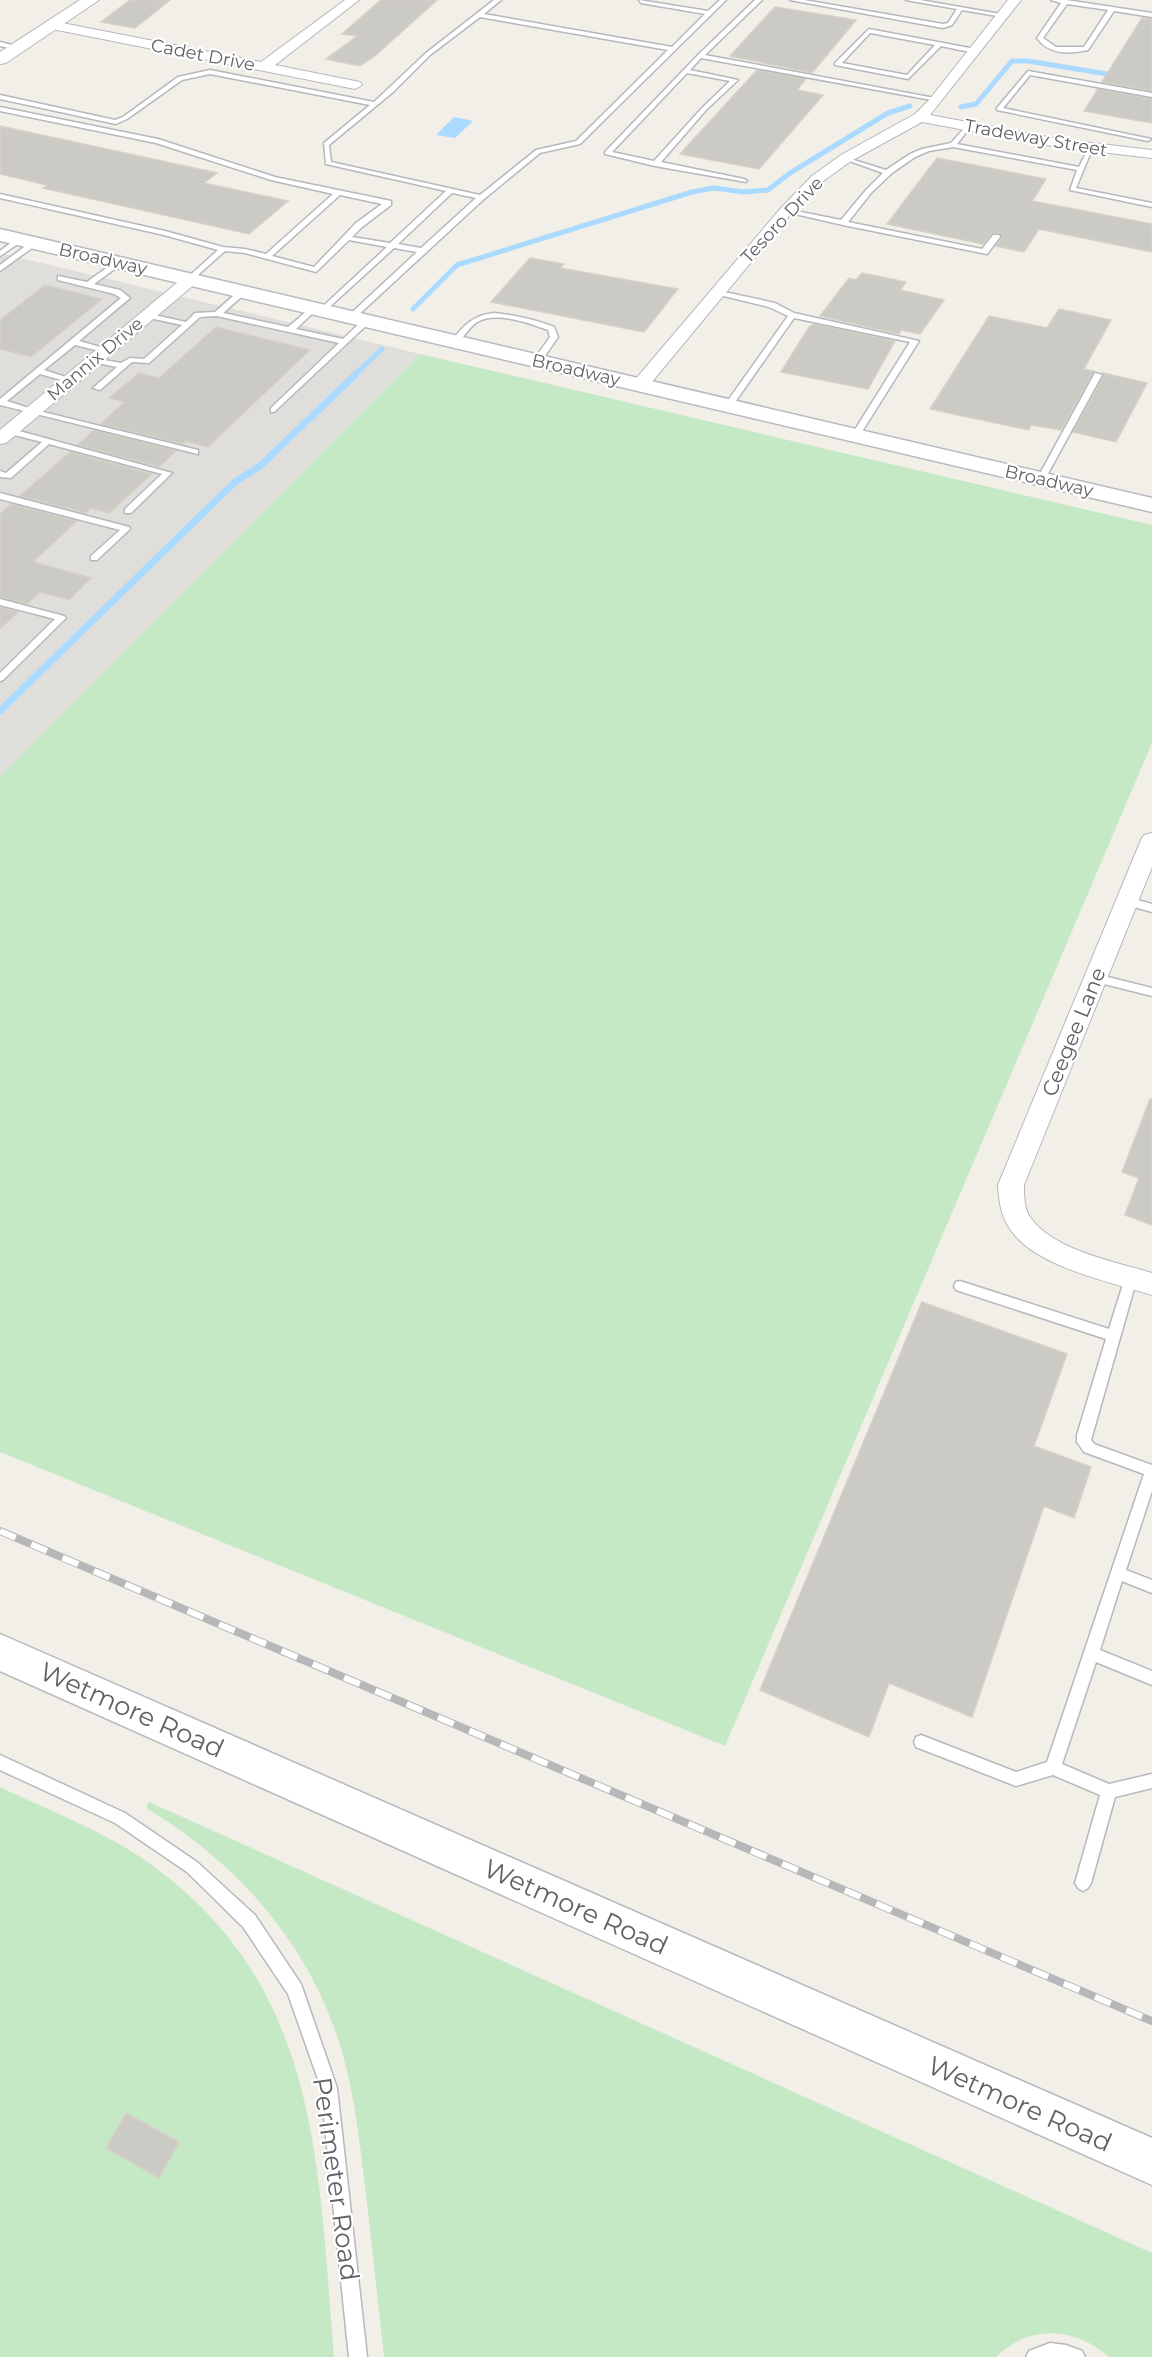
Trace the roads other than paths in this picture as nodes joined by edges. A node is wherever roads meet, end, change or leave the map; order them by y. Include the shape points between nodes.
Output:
1 (91, 0) edge
2 (353, 0) edge
3 (498, 0) edge
4 (723, 0) edge
5 (759, 0) edge
6 (793, 0) edge
7 (909, 0) edge
8 (964, 0) edge
9 (1015, 0) edge
10 (1054, 0) edge
11 (641, 1) edge
12 (1065, 2) junction
13 (959, 8) junction
14 (1112, 9) junction
15 (710, 14) junction
16 (481, 15) junction
17 (1003, 15) junction
18 (1152, 15) edge
19 (52, 25) junction
20 (0, 44) edge
21 (940, 44) junction
22 (18, 48) junction
23 (672, 49) junction
24 (975, 51) junction
25 (700, 56) junction
26 (0, 59) edge
27 (264, 67) junction
28 (687, 71) junction
29 (354, 86) dead end
30 (1152, 95) edge
31 (0, 97) edge
32 (937, 99) junction
33 (375, 104) junction
34 (0, 109) edge
35 (920, 117) junction
36 (968, 126) junction
37 (1150, 139) edge
38 (953, 146) junction
39 (1091, 148) junction
40 (1149, 154) edge
41 (846, 158) junction
42 (655, 164) junction
43 (1081, 169) junction
44 (888, 173) junction
45 (744, 181) dead end
46 (451, 190) junction
47 (338, 193) junction
48 (0, 196) edge
49 (481, 196) junction
50 (1152, 205) edge
51 (786, 211) junction
52 (843, 223) junction
53 (996, 237) dead end
54 (347, 238) junction
55 (18, 239) edge
56 (392, 246) junction
57 (223, 249) junction
58 (423, 251) junction
59 (0, 254) edge
60 (267, 256) junction
61 (119, 263) junction
62 (0, 269) edge
63 (61, 278) dead end
64 (190, 280) junction
65 (88, 285) junction
66 (243, 292) junction
67 (718, 292) junction
68 (318, 310) junction
69 (217, 314) junction
70 (148, 315) junction
71 (792, 315) junction
72 (359, 319) junction
73 (186, 324) junction
74 (290, 330) junction
75 (74, 342) junction
76 (345, 342) junction
77 (454, 342) junction
78 (100, 356) junction
79 (537, 361) junction
80 (123, 366) junction
81 (38, 371) junction
82 (1098, 375) dead end
83 (69, 381) junction
84 (640, 385) junction
85 (97, 388) dead end
86 (0, 403) edge
87 (728, 406) junction
88 (274, 410) dead end
89 (32, 412) junction
90 (4, 435) edge
91 (855, 436) junction
92 (47, 442) junction
93 (195, 452) dead end
94 (0, 474) edge
95 (1041, 479) junction
96 (0, 496) edge
97 (1152, 505) edge
98 (128, 511) dead end
99 (94, 558) dead end
100 (0, 602) edge
101 (0, 678) edge
102 (1152, 840) edge
103 (1127, 901) junction
104 (1152, 908) edge
105 (1096, 978) junction
106 (1152, 992) edge
107 (1142, 1281) edge
108 (960, 1286) dead end
109 (1114, 1336) junction
110 (1152, 1471) edge
111 (1148, 1499) edge
112 (1118, 1573) junction
113 (1152, 1587) edge
114 (0, 1652) edge
115 (1091, 1653) junction
116 (1152, 1678) edge
117 (921, 1742) dead end
118 (0, 1762) edge
119 (1053, 1768) junction
120 (1152, 1781) edge
121 (1109, 1791) junction
122 (1083, 1883) dead end
123 (1152, 2162) edge
124 (358, 2357) edge
125 (1035, 2357) edge
126 (1076, 2357) edge

1 - 19 street
2 - 27 street
3 - 16 lane
4 - 15 lane
5 - 25 lane
6 - 13 lane via 943,26 950,24
7 - 13 lane
8 - 13 lane
9 - 17 street, Tesoro Drive
10 - 12 lane
11 - 15 lane
12 - 14 lane
12 - 14 lane via 1040,39 1058,51 1086,49
13 - 17 lane
14 - 18 lane
15 - 23 lane
16 - 23 lane
16 - 33 lane via 428,54
17 - 24 street, Tesoro Drive
19 - 22 street
19 - 27 street, Cadet Drive
20 - 22 lane
21 - 21 lane via 869,31 837,64 908,77
21 - 24 lane
22 - 26 street
23 - 49 lane via 578,143 538,151
24 - 32 street, Tesoro Drive
25 - 28 lane
25 - 32 lane
27 - 29 street, Cadet Drive
28 - 42 lane via 607,153
28 - 42 lane via 735,80
30 - 37 lane via 1028,73 999,109
31 - 33 lane via 116,122 180,78 210,72
32 - 35 street, Tesoro Drive
33 - 46 lane via 326,144 328,163
34 - 47 lane via 158,141 273,179
35 - 36 street, Tradeway Street
35 - 41 street, Tesoro Drive
36 - 38 lane
36 - 39 street, Tradeway Street
37 - 40 lane
38 - 43 lane
38 - 44 lane via 923,150
39 - 40 street, Tradeway Street
39 - 43 lane
41 - 44 lane
41 - 51 street, Tesoro Drive via 817,179
42 - 45 lane
43 - 50 lane via 1072,189
44 - 52 lane via 861,197
46 - 49 lane
46 - 56 lane
47 - 54 lane via 388,203
47 - 60 lane
48 - 57 lane
49 - 58 lane
51 - 52 lane
51 - 67 street, Tesoro Drive
52 - 53 lane via 984,252
54 - 56 lane
54 - 60 lane via 316,270
55 - 59 lane
55 - 61 main road, Broadway
55 - 62 lane
56 - 58 lane
56 - 68 lane
57 - 60 lane
57 - 64 lane
58 - 72 lane
61 - 64 main road, Broadway
61 - 65 lane
63 - 65 lane
64 - 66 main road, Broadway
64 - 70 street, Mannix Drive
65 - 75 lane via 126,298
66 - 68 main road, Broadway
66 - 69 lane
67 - 71 lane via 772,305
67 - 84 street, Tesoro Drive
68 - 72 main road, Broadway
68 - 74 lane
69 - 73 lane via 198,315
69 - 74 lane
70 - 73 lane
70 - 78 street, Mannix Drive
71 - 87 lane
71 - 91 lane via 915,341
72 - 76 lane
72 - 77 main road, Broadway
73 - 80 lane via 146,361 130,360
74 - 76 lane
75 - 78 lane
75 - 81 lane
76 - 88 lane
77 - 79 main road, Broadway
77 - 79 lane via 480,317 492,315 538,323 551,329 554,337
78 - 80 lane
78 - 83 street, Mannix Drive
79 - 84 main road, Broadway
80 - 85 lane
81 - 83 lane
81 - 86 lane
82 - 95 lane
83 - 89 street, Mannix Drive
84 - 87 main road, Broadway
86 - 89 lane
87 - 91 main road, Broadway
89 - 90 street, Mannix Drive
89 - 93 lane
90 - 92 lane
91 - 95 main road, Broadway
92 - 94 lane via 8,476
92 - 98 lane via 168,473
95 - 97 main road, Broadway
96 - 99 lane via 126,529
100 - 101 lane via 61,618
102 - 103 street, Ceegee Lane
103 - 104 lane
103 - 105 street, Ceegee Lane
105 - 106 lane
105 - 107 street, Ceegee Lane via 1011,1185 1012,1206 1020,1225 1036,1241
107 - 109 lane
108 - 109 lane
109 - 110 lane via 1084,1442 1089,1448
110 - 111 lane
111 - 112 lane
112 - 113 lane
112 - 115 lane
114 - 123 main road, Wetmore Road
115 - 116 lane
115 - 119 lane
117 - 119 lane via 1016,1779
118 - 124 lane, Perimeter Road via 120,1818 192,1867 249,1921 295,1990 329,2088
119 - 121 lane
120 - 121 lane
121 - 122 lane
125 - 126 lane via 1060,2352

